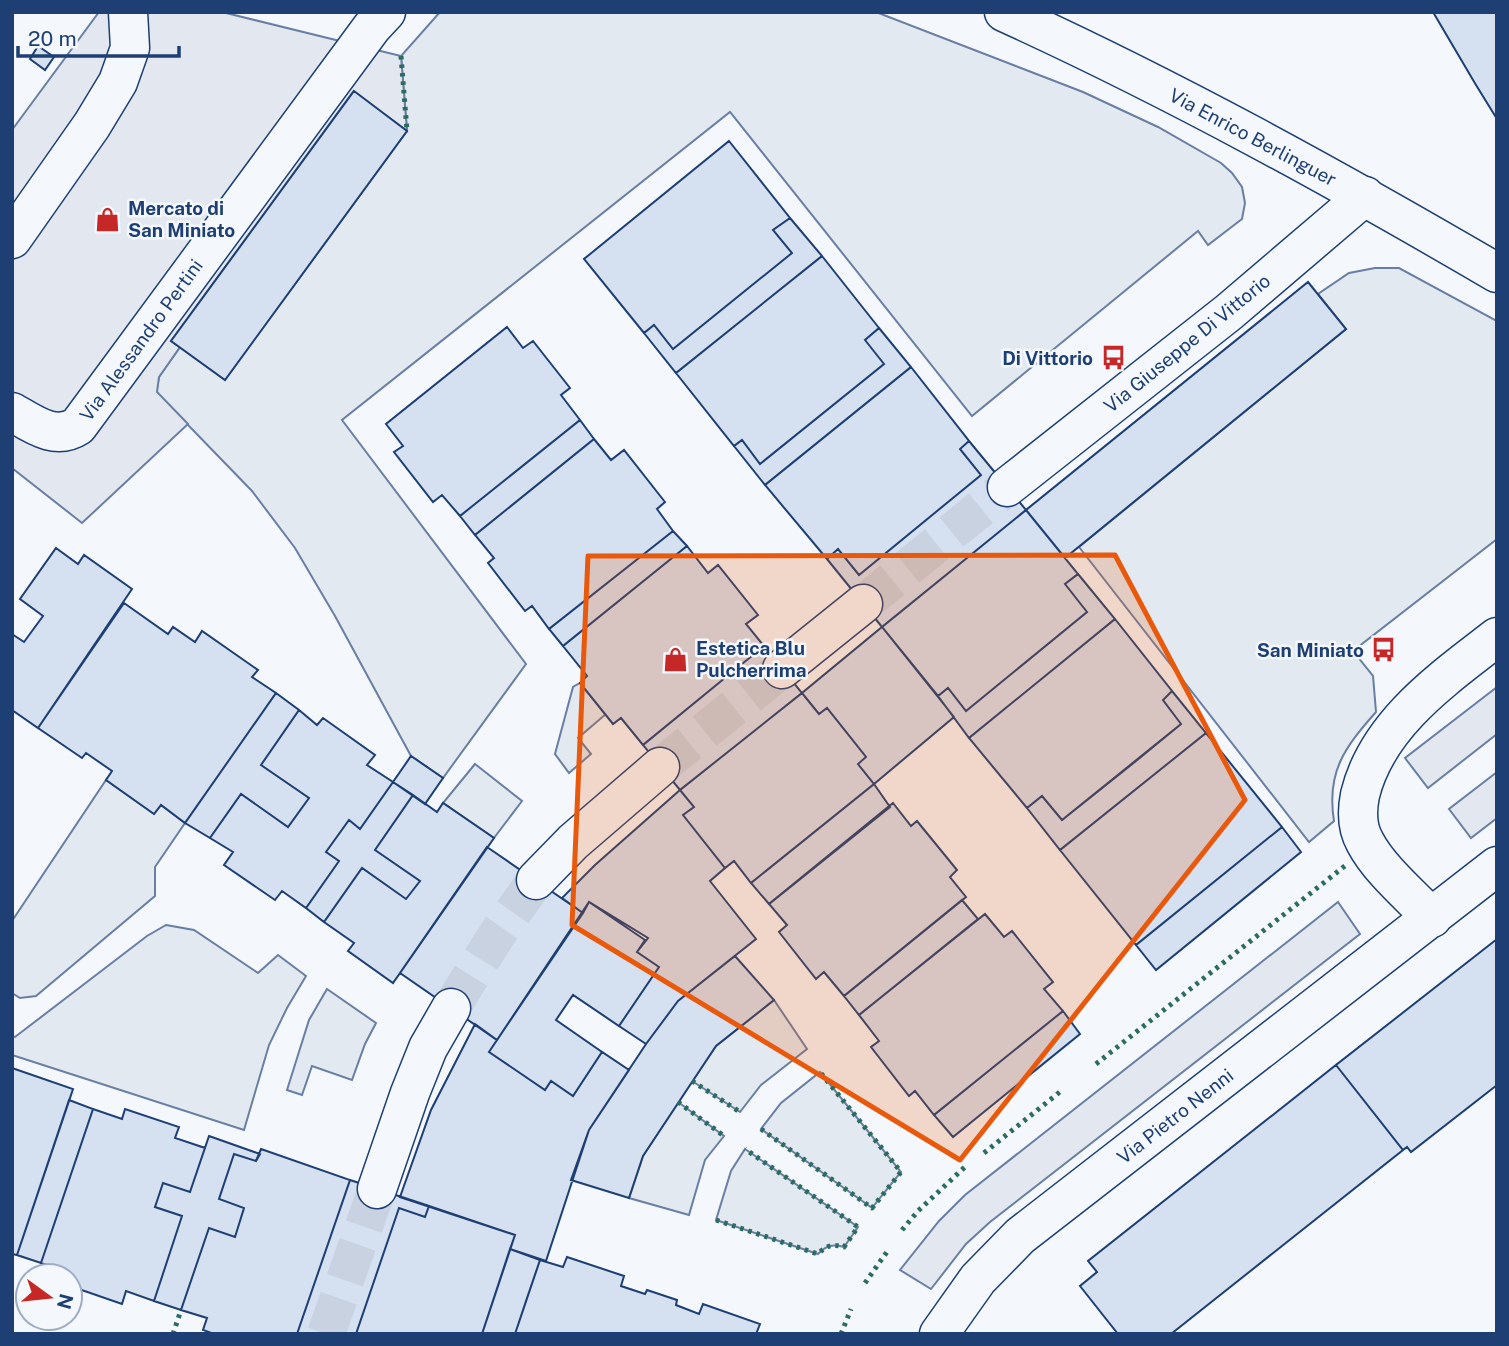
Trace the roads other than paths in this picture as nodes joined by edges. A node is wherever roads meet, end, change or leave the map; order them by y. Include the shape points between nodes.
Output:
1 (128, 12) edge
2 (1004, 12) edge
3 (377, 17) edge
4 (1365, 196) junction
5 (12, 239) edge
6 (1497, 273) edge
7 (12, 412) edge
8 (1007, 487) tunnel mouth
9 (863, 604) tunnel mouth
10 (1497, 637) edge
11 (782, 669) tunnel mouth
12 (660, 767) tunnel mouth
13 (1497, 866) edge
14 (536, 880) tunnel mouth
15 (1432, 918) junction
16 (451, 1008) tunnel mouth
17 (377, 1189) tunnel mouth
18 (939, 1334) edge

1 - 5 street via 130,48 114,91
2 - 4 street, Via Enrico Berlinguer via 1113,63
3 - 7 street, Via Alessandro Pertini via 78,426 66,432 51,431
4 - 6 street, Via Enrico Berlinguer
4 - 8 street, Via Giuseppe Di Vittorio via 1229,312
9 - 11 street
10 - 15 street via 1403,717 1373,762 1358,805 1365,842
12 - 14 street
13 - 15 street, Via Pietro Nenni
15 - 18 street, Via Pietro Nenni via 1020,1236 978,1279
16 - 17 street via 410,1093

